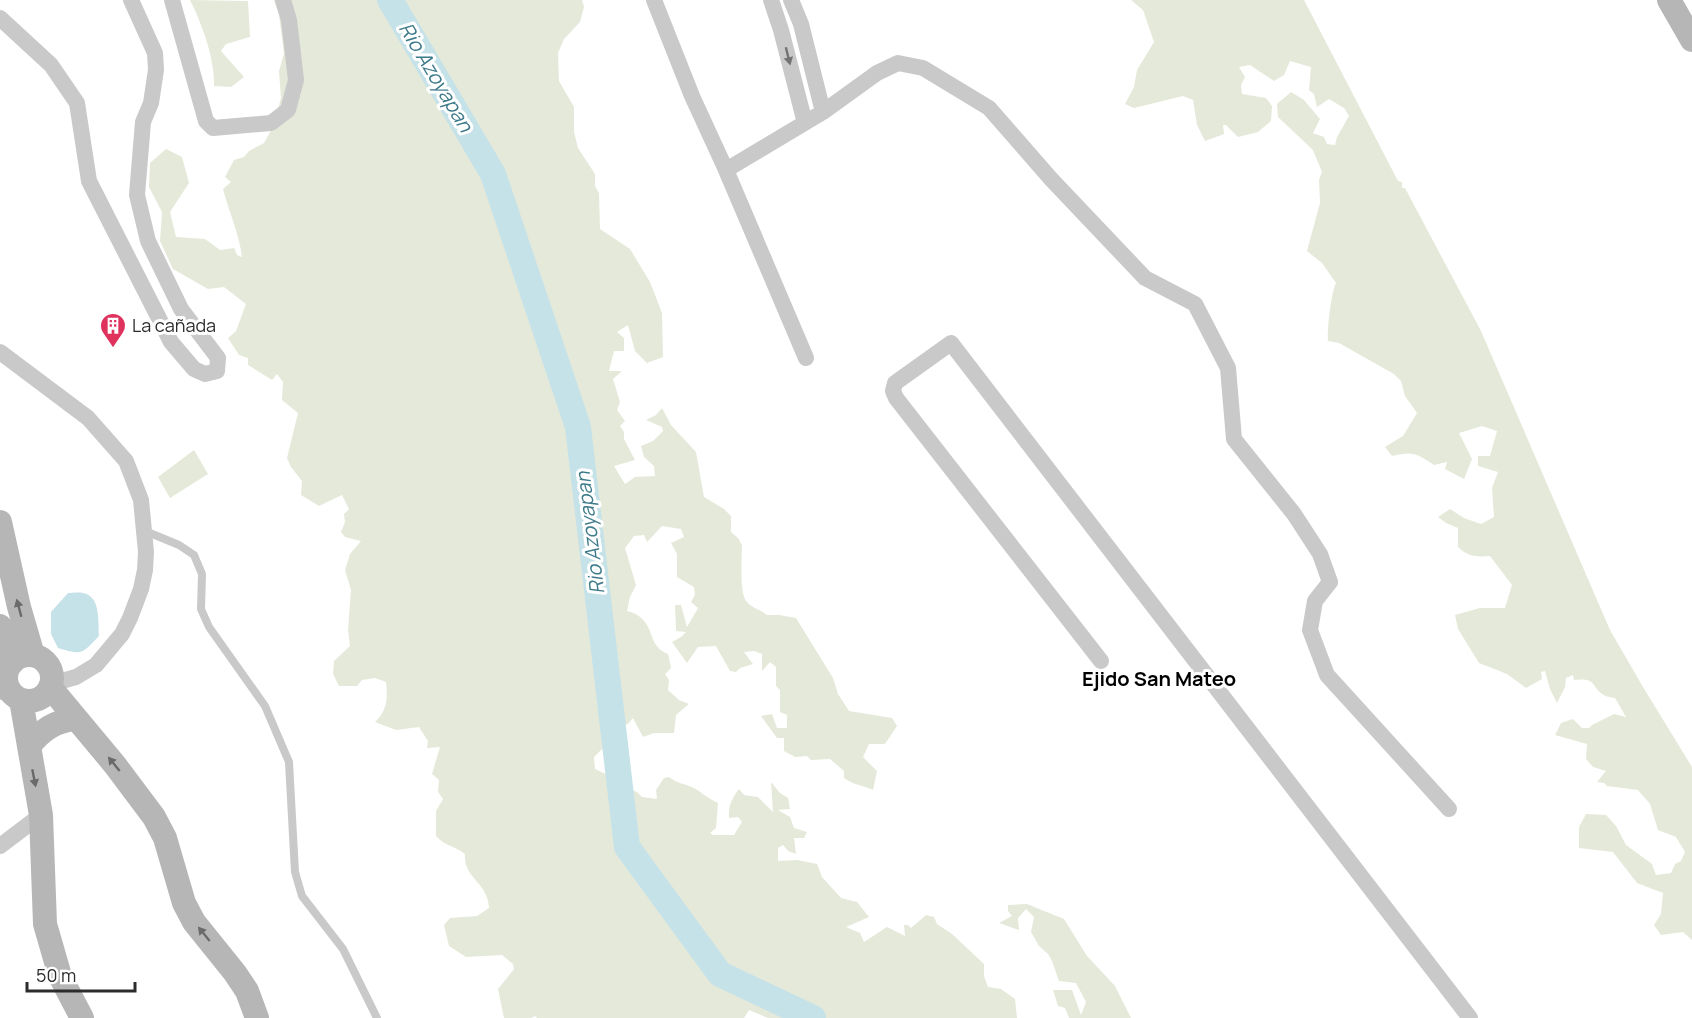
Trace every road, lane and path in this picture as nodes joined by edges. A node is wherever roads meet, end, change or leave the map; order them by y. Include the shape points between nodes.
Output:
1 (131, 0) edge
2 (172, 0) edge
3 (283, 0) edge
4 (654, 0) edge
5 (771, 0) edge
6 (791, 0) edge
7 (1669, 0) edge
8 (0, 18) edge
9 (1692, 40) edge
10 (823, 112) junction
11 (805, 123) junction
12 (726, 170) junction
13 (0, 352) edge
14 (806, 357) dead end
15 (0, 522) edge
16 (145, 531) junction
17 (0, 626) edge
18 (1101, 661) dead end
19 (12, 677) edge
20 (51, 685) junction
21 (75, 719) junction
22 (30, 745) junction
23 (1449, 809) dead end
24 (41, 815) junction
25 (0, 846) edge
26 (82, 1018) edge
27 (257, 1018) edge
28 (377, 1018) edge
29 (1470, 1018) edge

1 - 8 street via 155,53 156,70 152,103 143,122 137,195 148,241 181,309 218,358 217,371 205,374 194,369 171,342 89,181 77,103 51,65
2 - 3 street via 206,122 213,128 271,123 288,110 296,80
4 - 12 street
5 -> 11 street
6 - 10 street via 801,24
7 - 9 street
10 - 11 street
10 - 23 street via 877,73 898,63 923,68 988,108 1144,278 1195,304 1228,368 1234,439 1294,514 1320,554 1330,582 1315,601 1311,630 1327,675
11 - 12 street
12 - 14 street
13 - 16 street via 88,418 126,461 141,501
19 -> 15 street via 17,598
16 - 20 street via 141,589 122,634 96,665
16 - 28 lane via 194,555 202,574 201,609 209,627 265,706 289,762 295,873 302,896 343,949
17 - 19 street
18 - 29 street via 896,398 895,383 951,343
19 - 20 street via 36,700
19 - 20 street via 40,658 50,669
19 - 22 street
20 - 21 street
21 - 22 street via 54,724
27 -> 21 street via 247,991 184,903 165,838 154,817
22 -> 24 street
24 - 25 street
24 - 26 street via 45,924 60,976

